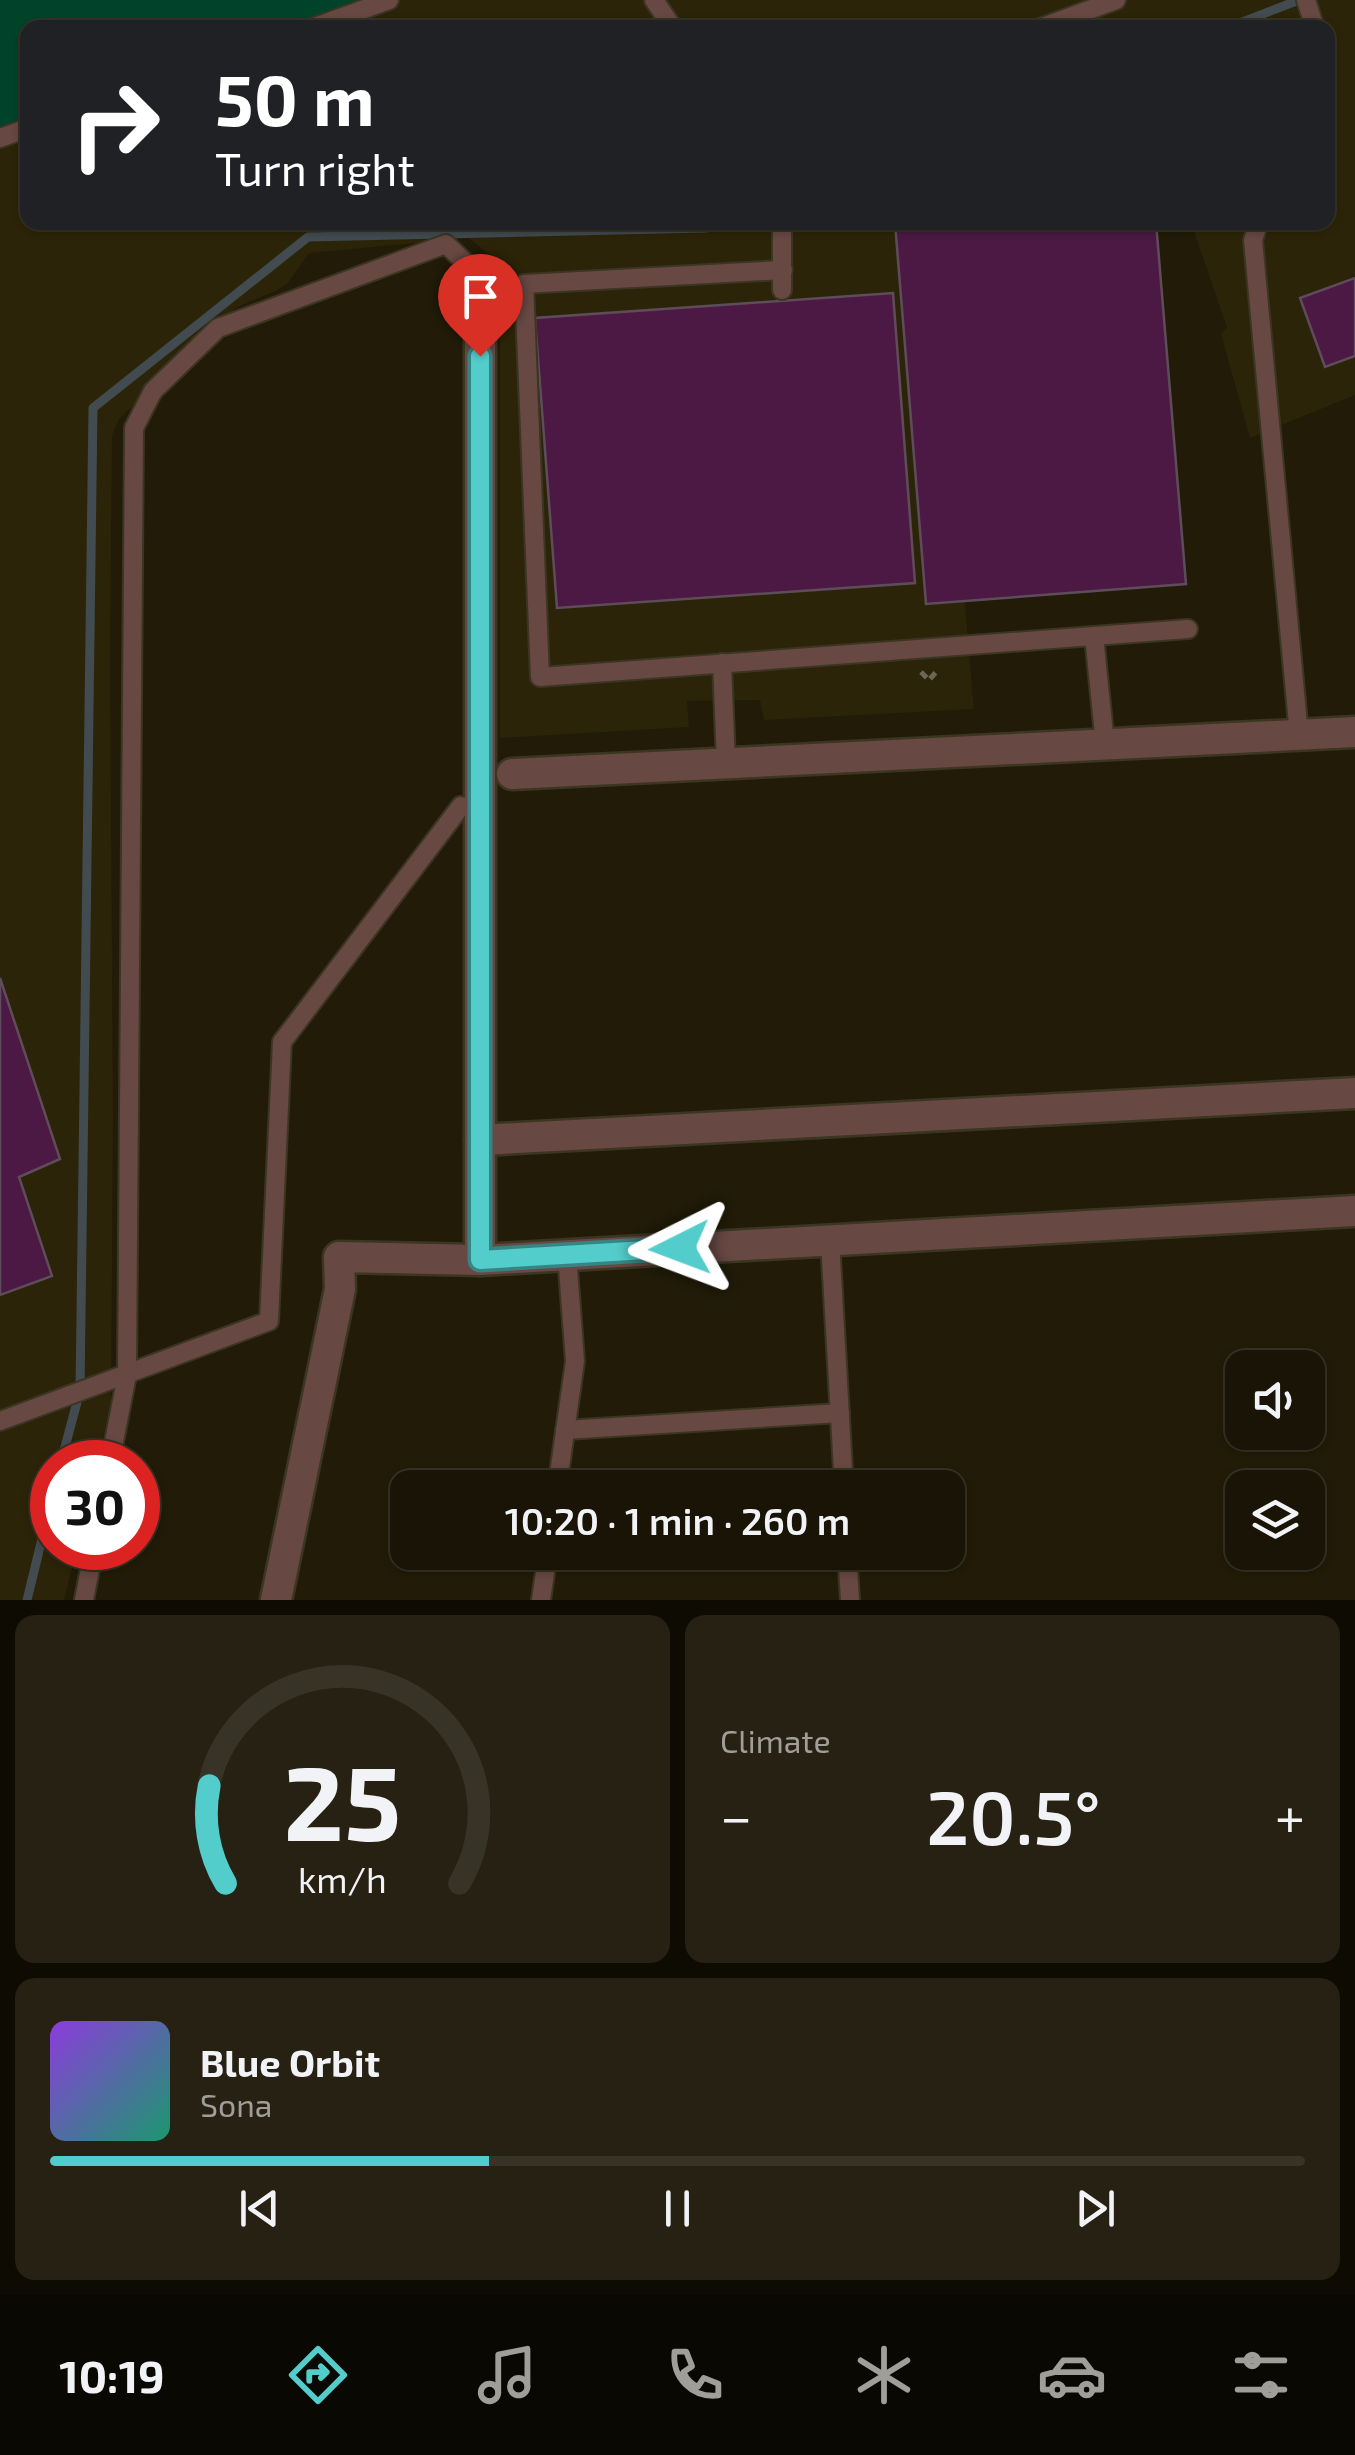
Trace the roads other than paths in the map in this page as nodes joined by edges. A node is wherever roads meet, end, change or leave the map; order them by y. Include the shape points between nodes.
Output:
1 (389, 0) edge
2 (1116, 0) edge
3 (334, 20) edge
4 (1062, 20) edge
5 (782, 230) edge
6 (1256, 230) edge
7 (782, 270) junction
8 (480, 278) joint
9 (782, 290) dead end
10 (1188, 628) dead end
11 (1094, 636) junction
12 (722, 663) junction
13 (1355, 732) edge
14 (1299, 735) junction
15 (1105, 744) junction
16 (726, 763) junction
17 (512, 774) dead end
18 (462, 806) dead end
19 (1355, 1093) edge
20 (480, 1140) junction
21 (1355, 1211) edge
22 (830, 1240) junction
23 (567, 1255) junction
24 (480, 1260) junction
25 (127, 1374) junction
26 (840, 1413) junction
27 (0, 1422) edge
28 (565, 1430) junction
29 (114, 1440) edge
30 (559, 1470) edge
31 (843, 1470) edge
32 (90, 1570) edge
33 (545, 1570) edge
34 (848, 1570) edge
35 (84, 1600) edge
36 (276, 1600) edge
37 (541, 1600) edge
38 (850, 1600) edge

1 - 3 lane
2 - 4 lane
5 - 7 lane
6 - 14 lane
7 - 9 lane
7 - 12 lane via 524,284 540,677
8 - 20 street
8 - 25 lane via 446,244 218,328 153,391 134,428
10 - 11 lane
11 - 12 lane
11 - 15 lane
12 - 16 lane
13 - 14 street
14 - 15 street
15 - 16 street
16 - 17 street
18 - 25 lane via 282,1042 269,1321
19 - 20 street
20 - 24 street
21 - 22 street
22 - 23 street
22 - 26 lane
23 - 24 street
23 - 28 lane via 575,1362
24 - 36 street via 339,1256 340,1289
25 - 27 lane
25 - 29 lane
26 - 28 lane
26 - 31 lane
28 - 30 lane
32 - 35 lane
33 - 37 lane
34 - 38 lane

